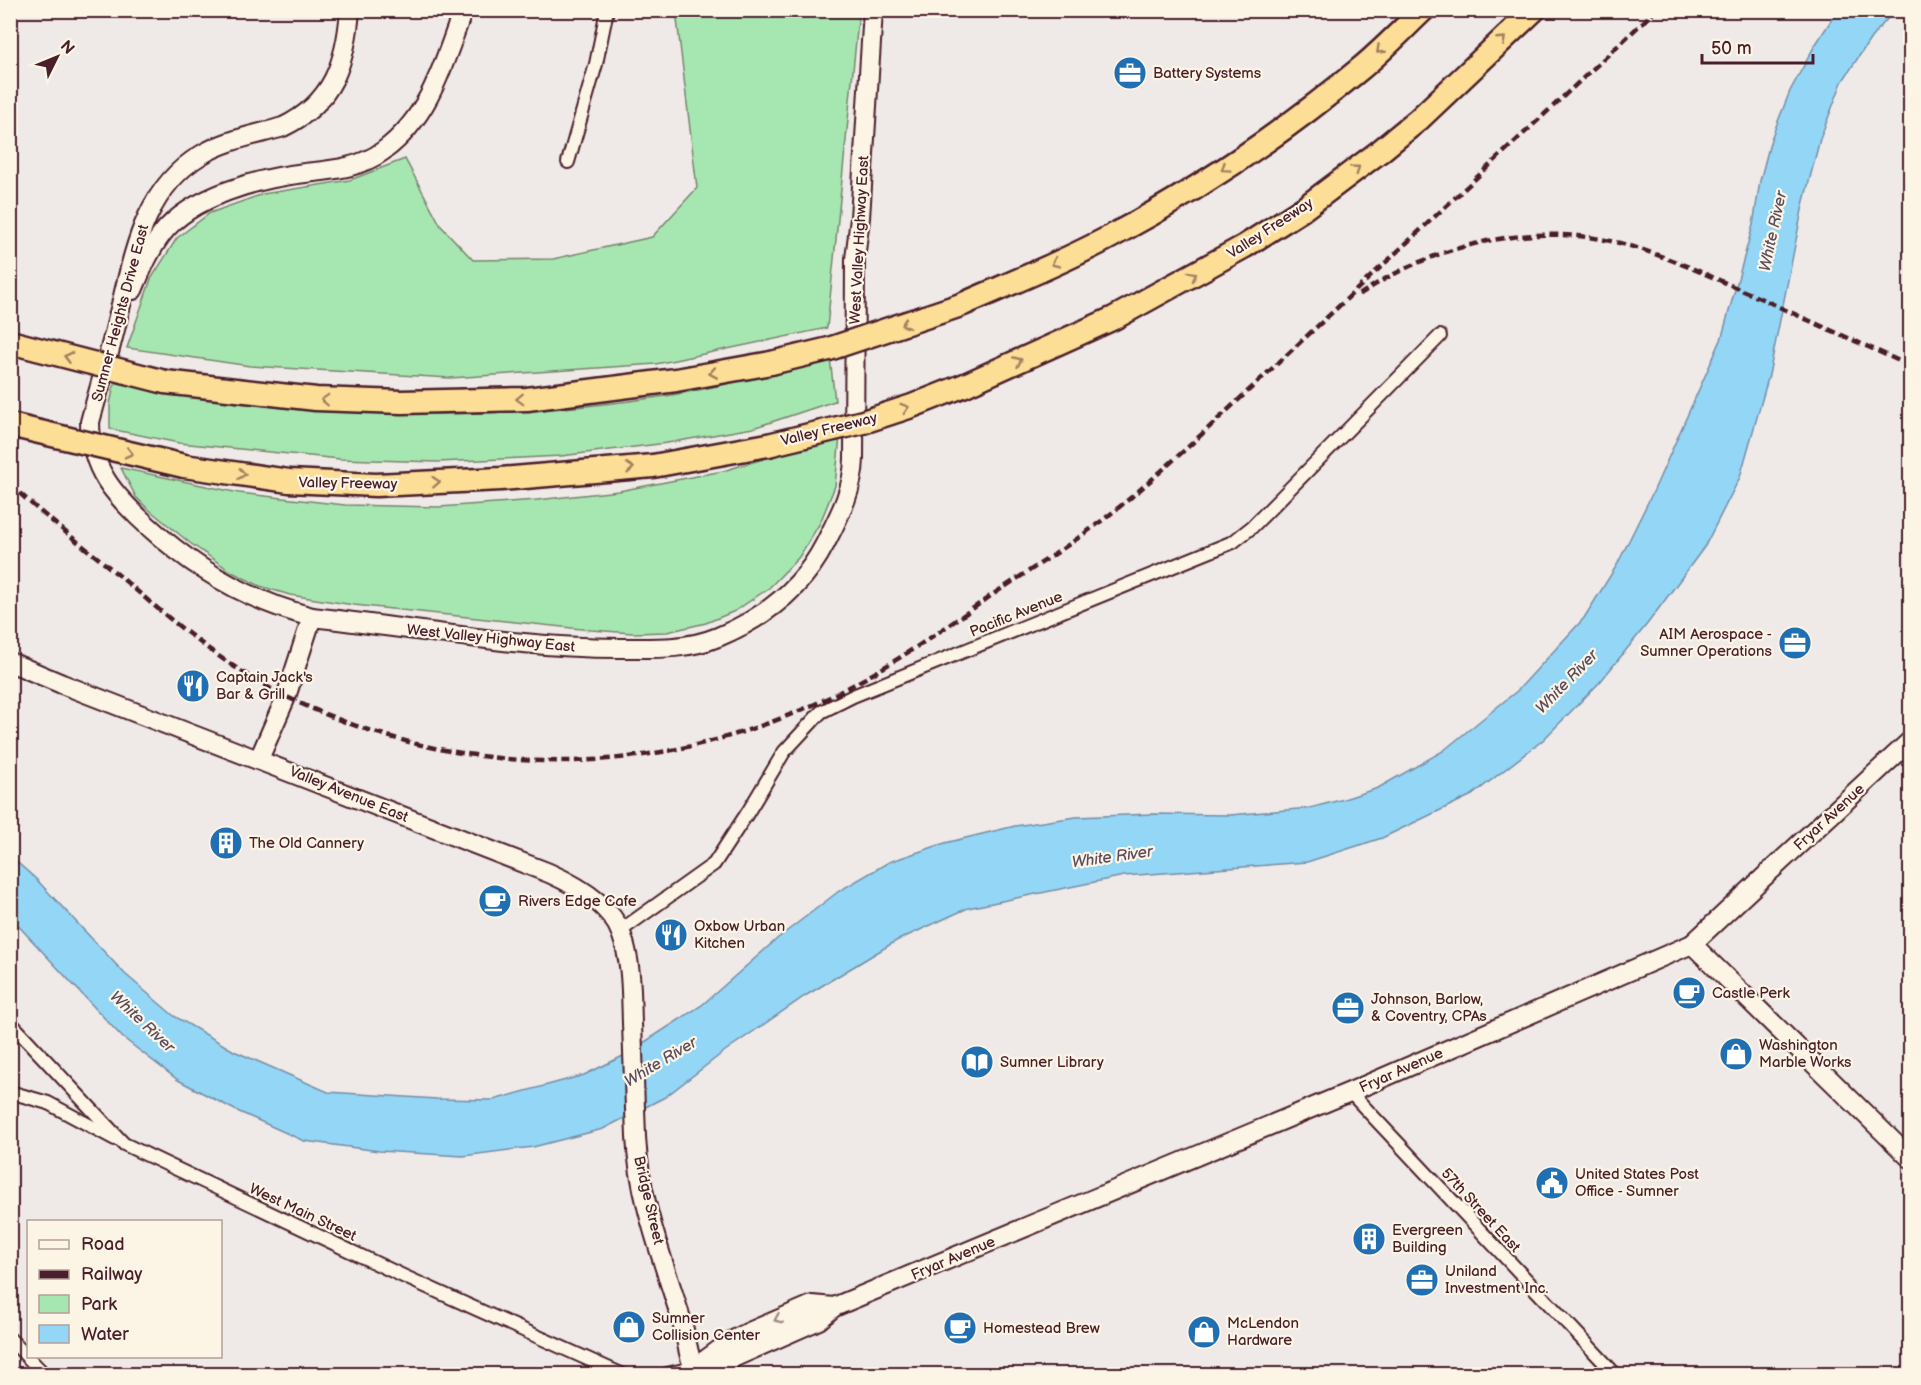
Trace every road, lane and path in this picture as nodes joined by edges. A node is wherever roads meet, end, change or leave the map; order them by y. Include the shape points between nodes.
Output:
1 (350, 10) edge
2 (463, 10) edge
3 (608, 10) edge
4 (873, 10) edge
5 (1423, 10) edge
6 (1534, 10) edge
7 (568, 162) dead end
8 (117, 324) junction
9 (1440, 336) dead end
10 (10, 342) edge
11 (10, 424) edge
12 (265, 602) joint
13 (312, 616) junction
14 (10, 662) edge
15 (1911, 741) edge
16 (259, 759) junction
17 (620, 931) junction
18 (1692, 944) junction
19 (631, 985) joint
20 (10, 1022) edge
21 (10, 1092) edge
22 (1350, 1092) junction
23 (124, 1144) junction
24 (1911, 1158) edge
25 (834, 1307) junction
26 (10, 1339) edge
27 (27, 1356) edge
28 (28, 1358) edge
29 (692, 1372) edge
30 (44, 1374) edge
31 (621, 1374) edge
32 (667, 1374) edge
33 (711, 1374) edge
34 (1615, 1374) edge

1 - 8 street, Sumner Heights Drive East via 343,61 314,106 283,127 201,155 161,190 137,239
2 - 8 street via 432,94 392,143 358,164 264,179 186,211 169,225 152,250
3 - 7 street
4 - 13 street, West Valley Highway East via 855,259 854,476 836,525 817,561 794,587 771,609 717,638 649,648 567,648
5 -> 10 highway, bridge via 1361,68 1278,132 1191,191 1109,237 961,305 829,349 771,363 527,399 402,402 316,399 165,382
11 -> 6 highway, Valley Freeway, bridge via 184,466 289,481 376,485 653,466 768,445 863,422 965,385 1114,318 1245,246 1303,209 1379,152
8 - 12 street, Sumner Heights Drive East via 90,422 90,440 107,484 171,547 233,588
9 - 17 street, Pacific Avenue via 1233,542 821,712 784,752 714,864
12 - 13 street, West Valley Highway East
13 - 16 street via 286,697
14 - 16 street, Valley Avenue East
15 - 18 street, Fryar Avenue
16 - 17 street, Valley Avenue East via 573,883 590,895
17 - 19 street, Valley Avenue East
18 - 22 street, Fryar Avenue
18 - 24 street
19 - 29 street, Bridge Street via 638,1165 653,1229 685,1331
20 - 23 street, West Main Street
21 - 23 street via 48,1103
22 - 25 street, Fryar Avenue
22 - 34 street, 57th Street East
23 - 31 street, West Main Street
25 -> 29 street, Fryar Avenue via 812,1305 749,1332
25 - 33 street, Fryar Avenue via 819,1320 735,1357
26 - 27 street
28 - 30 street
29 - 32 street

